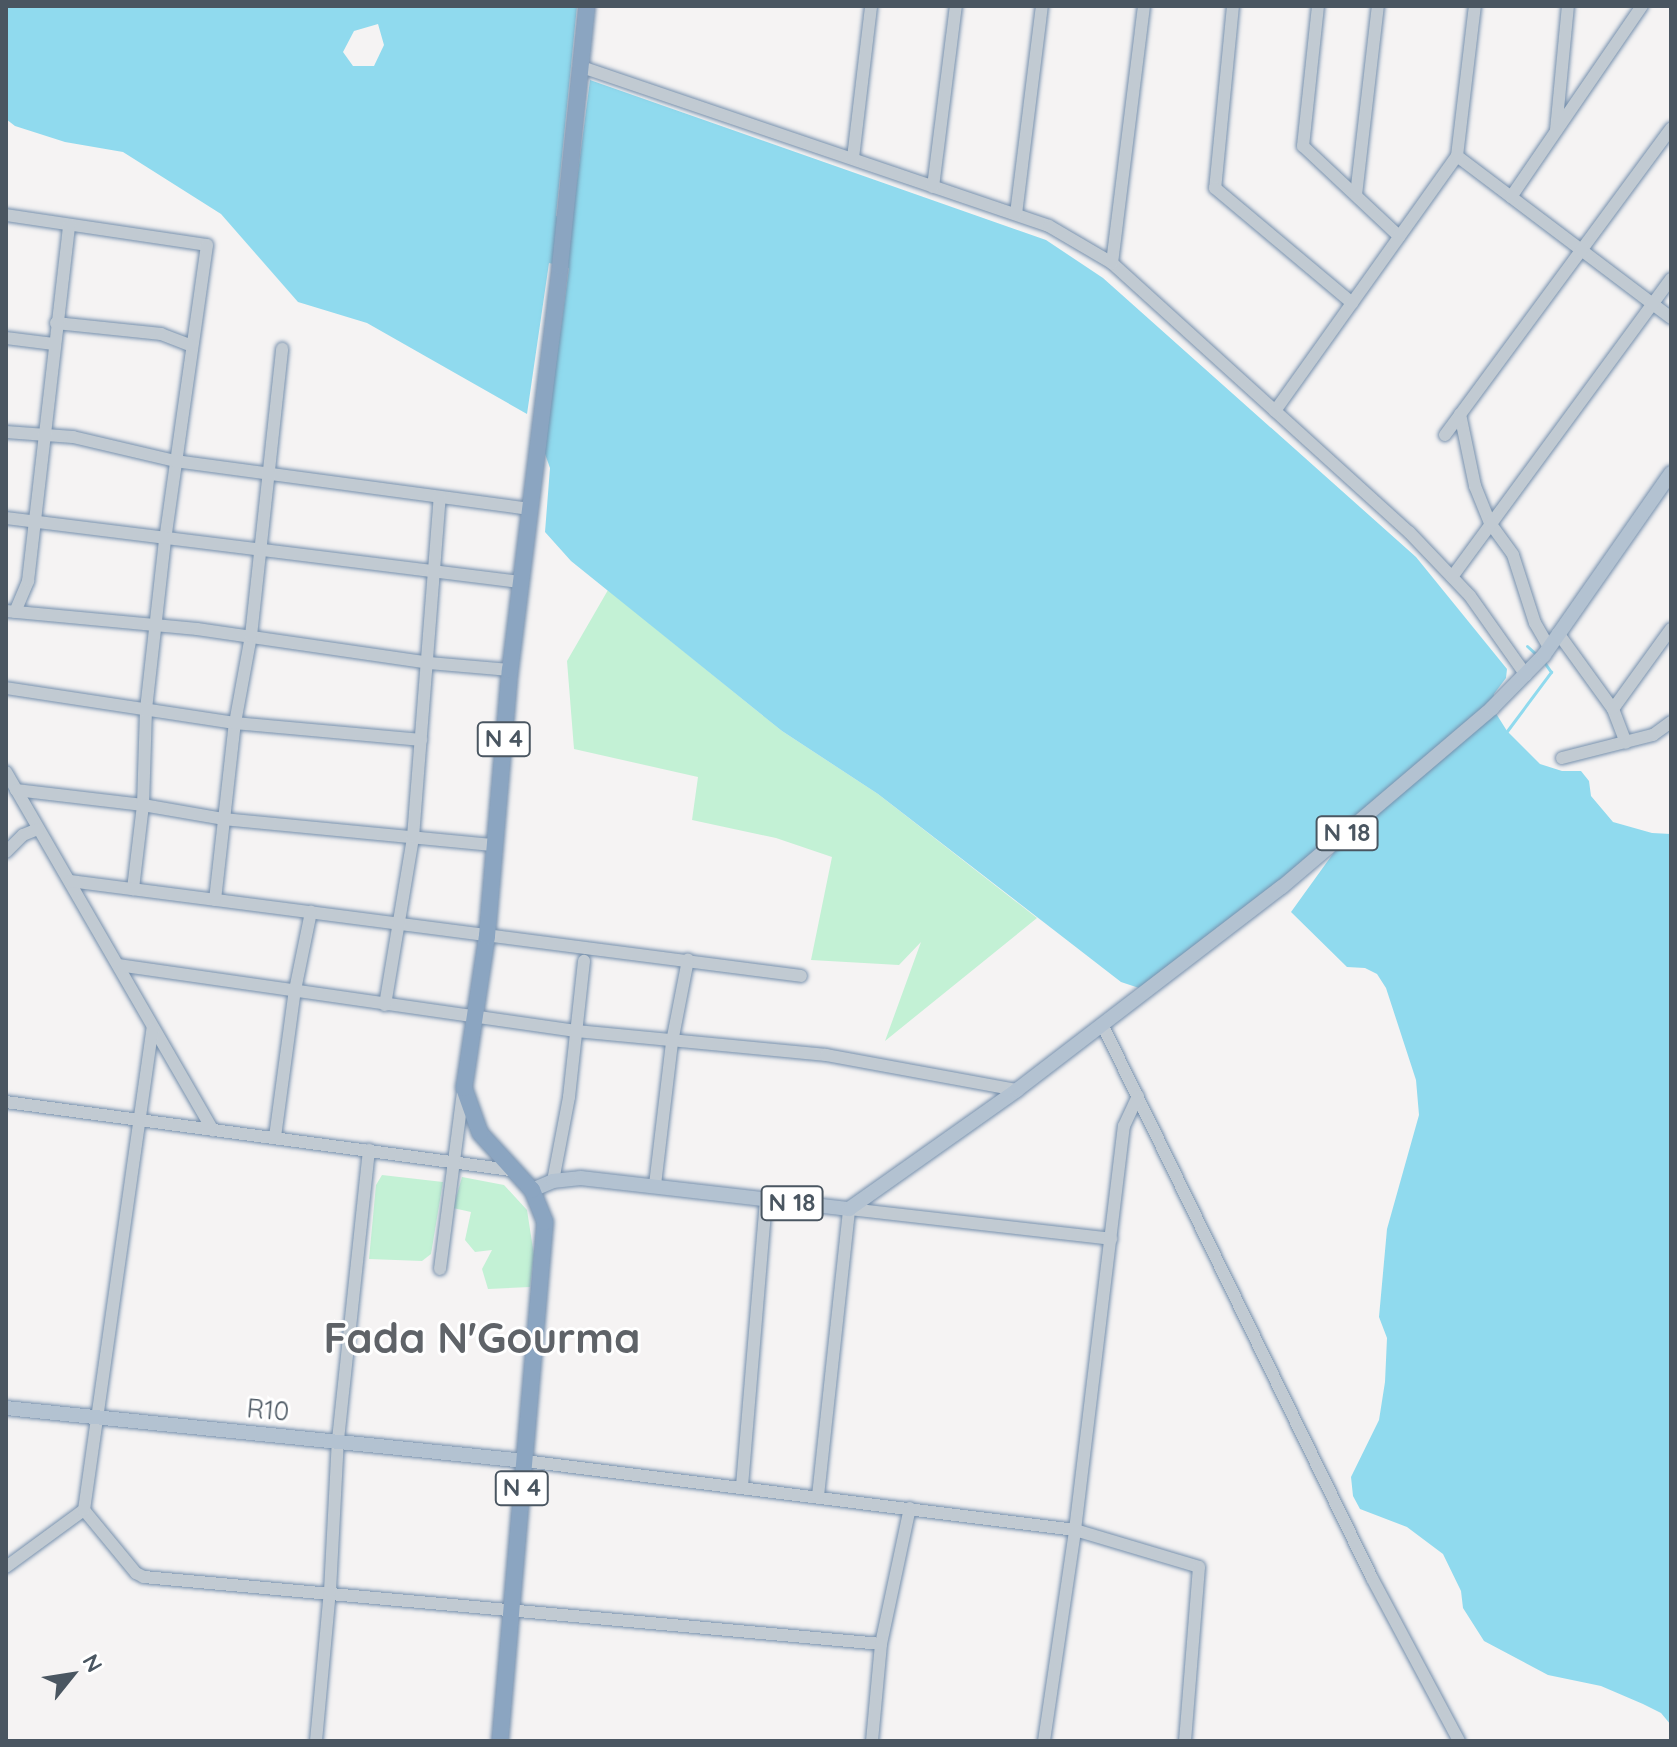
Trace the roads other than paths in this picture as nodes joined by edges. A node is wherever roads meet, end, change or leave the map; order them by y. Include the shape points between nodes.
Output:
1 (587, 6) edge
2 (871, 6) edge
3 (956, 6) edge
4 (1042, 6) edge
5 (1144, 6) edge
6 (1233, 6) edge
7 (1318, 6) edge
8 (1378, 6) edge
9 (1475, 6) edge
10 (1568, 6) edge
11 (1642, 6) edge
12 (579, 66) junction
13 (1671, 128) edge
14 (1555, 134) junction
15 (1457, 156) junction
16 (853, 158) junction
17 (933, 187) junction
18 (1356, 195) junction
19 (1511, 197) junction
20 (1016, 214) junction
21 (6, 215) edge
22 (69, 225) junction
23 (1399, 236) junction
24 (1581, 250) junction
25 (1112, 263) junction
26 (1671, 279) edge
27 (1352, 303) junction
28 (1653, 304) junction
29 (1671, 318) edge
30 (56, 323) junction
31 (6, 338) edge
32 (54, 344) junction
33 (192, 346) junction
34 (282, 349) dead end
35 (1275, 411) junction
36 (1460, 414) junction
37 (6, 432) edge
38 (1445, 435) dead end
39 (43, 437) junction
40 (175, 461) junction
41 (1671, 473) edge
42 (267, 474) junction
43 (440, 497) junction
44 (528, 509) junction
45 (6, 518) edge
46 (34, 522) junction
47 (1490, 523) junction
48 (165, 540) junction
49 (260, 551) junction
50 (432, 572) junction
51 (1452, 577) junction
52 (520, 582) junction
53 (11, 612) edge
54 (158, 626) junction
55 (1671, 629) edge
56 (1558, 633) junction
57 (251, 636) junction
58 (1539, 660) junction
59 (429, 663) junction
60 (510, 670) junction
61 (6, 688) edge
62 (1613, 709) junction
63 (146, 710) junction
64 (1671, 722) edge
65 (235, 723) junction
66 (421, 740) junction
67 (1626, 743) junction
68 (1562, 758) dead end
69 (6, 772) edge
70 (16, 790) junction
71 (143, 805) junction
72 (223, 819) junction
73 (38, 829) junction
74 (413, 837) junction
75 (495, 845) junction
76 (6, 852) edge
77 (70, 881) junction
78 (133, 889) junction
79 (215, 900) junction
80 (311, 912) junction
81 (400, 922) junction
82 (487, 936) junction
83 (688, 960) junction
84 (584, 961) dead end
85 (118, 965) junction
86 (801, 976) dead end
87 (295, 990) junction
88 (385, 1005) junction
89 (475, 1015) junction
90 (1103, 1026) junction
91 (152, 1030) junction
92 (577, 1031) junction
93 (672, 1042) junction
94 (464, 1088) junction
95 (1017, 1090) junction
96 (1138, 1096) junction
97 (6, 1102) edge
98 (138, 1122) junction
99 (213, 1131) junction
100 (275, 1137) junction
101 (369, 1150) junction
102 (455, 1161) junction
103 (510, 1170) junction
104 (553, 1181) junction
105 (655, 1185) junction
106 (532, 1190) junction
107 (766, 1200) junction
108 (849, 1209) junction
109 (1111, 1239) junction
110 (440, 1269) dead end
111 (6, 1408) edge
112 (100, 1418) junction
113 (338, 1440) junction
114 (525, 1461) junction
115 (742, 1486) junction
116 (818, 1496) junction
117 (910, 1508) junction
118 (84, 1510) junction
119 (1075, 1530) junction
120 (6, 1567) edge
121 (330, 1591) junction
122 (508, 1612) junction
123 (881, 1644) junction
124 (316, 1741) edge
125 (500, 1741) edge
126 (872, 1741) edge
127 (1044, 1741) edge
128 (1185, 1741) edge
129 (1459, 1741) edge

1 - 12 highway, N 4
2 - 16 street
3 - 17 street
4 - 20 street
5 - 25 street
6 - 27 street via 1215,188
7 - 18 street via 1303,146
8 - 18 street
9 - 15 street
10 - 14 street
11 - 14 street
12 - 16 street
12 - 44 highway, N 4
13 - 24 street
14 - 19 street
15 - 19 street
15 - 23 street
16 - 17 street
17 - 20 street
18 - 23 street
19 - 24 street
20 - 25 street via 1049,226
21 - 22 street
22 - 30 street
22 - 33 street via 207,245
23 - 27 street
24 - 28 street
24 - 36 street
25 - 35 street
26 - 28 street
27 - 35 street
28 - 29 street
28 - 47 street
30 - 32 street
30 - 33 street via 161,334
31 - 32 street
32 - 39 street
33 - 40 street
34 - 42 street
35 - 51 street
36 - 38 street
36 - 47 street via 1475,486
37 - 39 street
39 - 40 street via 73,437
39 - 46 street
40 - 42 street
40 - 48 street
41 - 56 main road, N 18
42 - 43 street
42 - 49 street
43 - 44 street
43 - 50 street
44 - 52 highway, N 4
45 - 46 street
46 - 48 street
46 - 53 street via 28,581
47 - 51 street
47 - 58 street via 1513,555 1535,623
48 - 49 street
48 - 54 street
49 - 50 street
49 - 57 street
50 - 52 street
50 - 59 street
51 - 58 street
52 - 60 highway, N 4
53 - 54 street
54 - 57 street
54 - 63 street
55 - 62 street
56 - 58 main road, N 18
56 - 62 street
57 - 59 street
57 - 65 street
58 - 90 main road, N 18 via 1336,843
59 - 60 street
59 - 66 street
60 - 75 highway, N 4
61 - 63 street
62 - 67 street
63 - 65 street
63 - 71 street
64 - 67 street via 1653,735
65 - 66 street
65 - 72 street
66 - 74 street
67 - 68 street
69 - 70 street
70 - 71 street
70 - 73 street
71 - 72 street
71 - 78 street
72 - 74 street
72 - 79 street
73 - 76 street
73 - 77 street
74 - 75 street
74 - 81 street
75 - 82 highway, N 4
77 - 78 street
77 - 85 street
78 - 79 street
79 - 80 street
80 - 81 street
80 - 87 street
81 - 82 street
81 - 88 street
82 - 83 street
82 - 89 highway, N 4
83 - 86 street
83 - 93 street
84 - 92 street
85 - 87 street
85 - 91 street
87 - 88 street
87 - 100 street
88 - 89 street
89 - 92 street
89 - 94 highway, N 4
90 - 95 main road, N 18
90 - 96 street
91 - 98 street
91 - 99 street
92 - 93 street
92 - 104 street
93 - 95 street via 826,1055
93 - 105 street
94 - 102 street
94 - 103 highway, N 4 via 480,1133
95 - 108 main road, N 18
96 - 109 street via 1124,1126
96 - 129 street via 1383,1601
97 - 98 street
98 - 99 street
98 - 112 street
99 - 100 street
100 - 101 street
101 - 102 street
101 - 113 street
102 - 103 street
102 - 110 street
103 - 106 highway, N 4
104 - 105 main road, N 18 via 581,1178
104 - 106 main road, N 18
105 - 107 main road, N 18
106 - 114 highway, N 4 via 544,1212 546,1234
107 - 108 main road, N 18
107 - 115 street
108 - 109 street
108 - 116 street
109 - 119 street
111 - 112 main road, R10
112 - 113 main road, R10
112 - 118 street
113 - 114 main road, R10
113 - 121 street
114 - 115 street
114 - 122 highway, N 4
115 - 116 street
116 - 117 street
117 - 119 street
117 - 123 street
118 - 120 street
118 - 121 street via 139,1576
119 - 127 street
119 - 128 street via 1199,1567
121 - 122 street
121 - 124 street
122 - 123 street
122 - 125 highway, N 4
123 - 126 street

